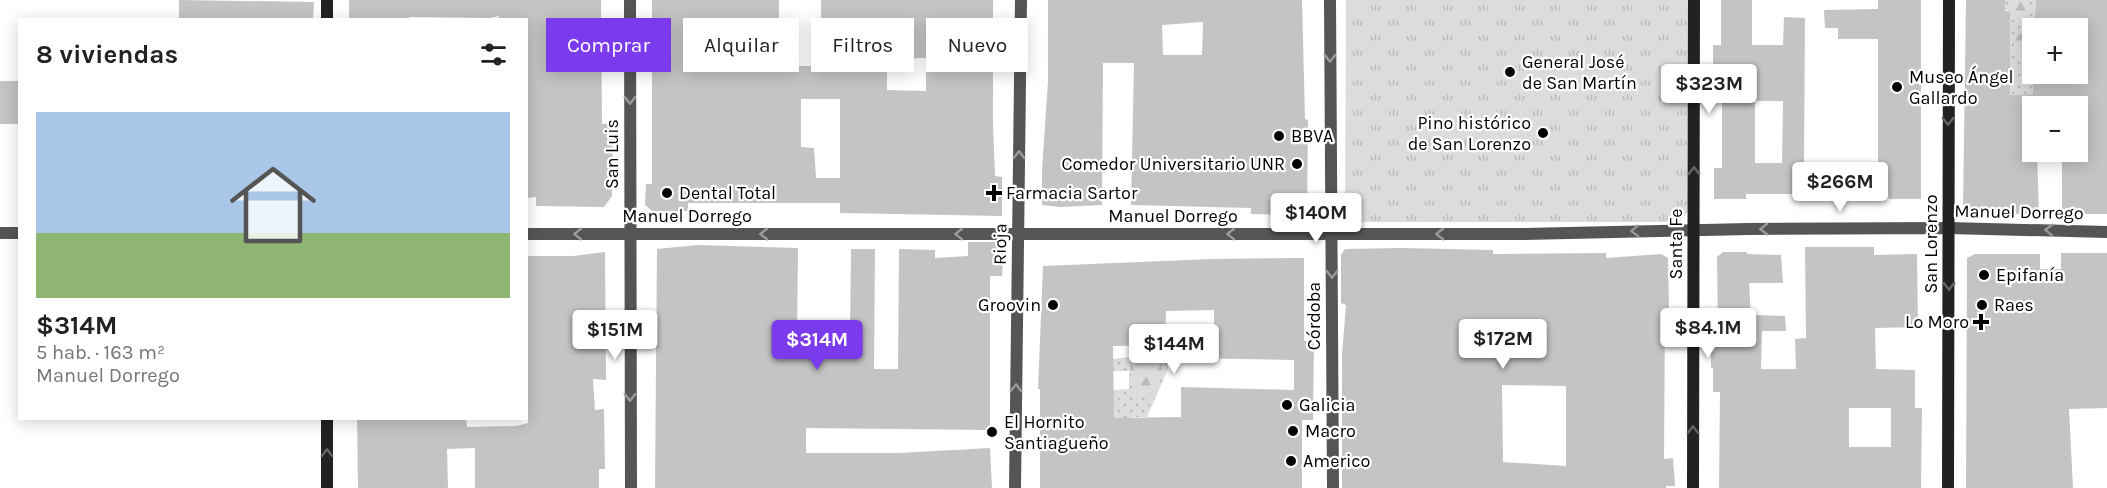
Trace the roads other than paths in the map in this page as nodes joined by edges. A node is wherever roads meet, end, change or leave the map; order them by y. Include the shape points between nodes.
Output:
1 (327, 0) edge
2 (630, 0) edge
3 (1021, 0) edge
4 (1330, 0) edge
5 (1694, 0) edge
6 (1948, 0) edge
7 (327, 18) edge
8 (1949, 228) junction
9 (1694, 230) junction
10 (2107, 232) edge
11 (0, 233) edge
12 (18, 233) edge
13 (528, 234) edge
14 (630, 234) junction
15 (1018, 234) junction
16 (1331, 234) junction
17 (327, 420) edge
18 (327, 488) edge
19 (631, 488) edge
20 (1015, 488) edge
21 (1333, 488) edge
22 (1693, 488) edge
23 (1948, 488) edge

1 - 7 main road
2 -> 14 street, San Luis
15 -> 3 street, Rioja
4 -> 16 street, Córdoba
9 -> 5 main road, Santa Fe
6 -> 8 main road, San Lorenzo
8 -> 9 street, Manuel Dorrego
10 -> 8 street, Manuel Dorrego
8 -> 23 main road, San Lorenzo
9 -> 16 street, Manuel Dorrego
22 -> 9 main road, Santa Fe
11 - 12 street
14 -> 13 street, Manuel Dorrego
15 -> 14 street, Manuel Dorrego
14 -> 19 street, San Luis
16 -> 15 street, Manuel Dorrego
20 -> 15 street, Rioja
16 -> 21 street, Córdoba
18 -> 17 main road

